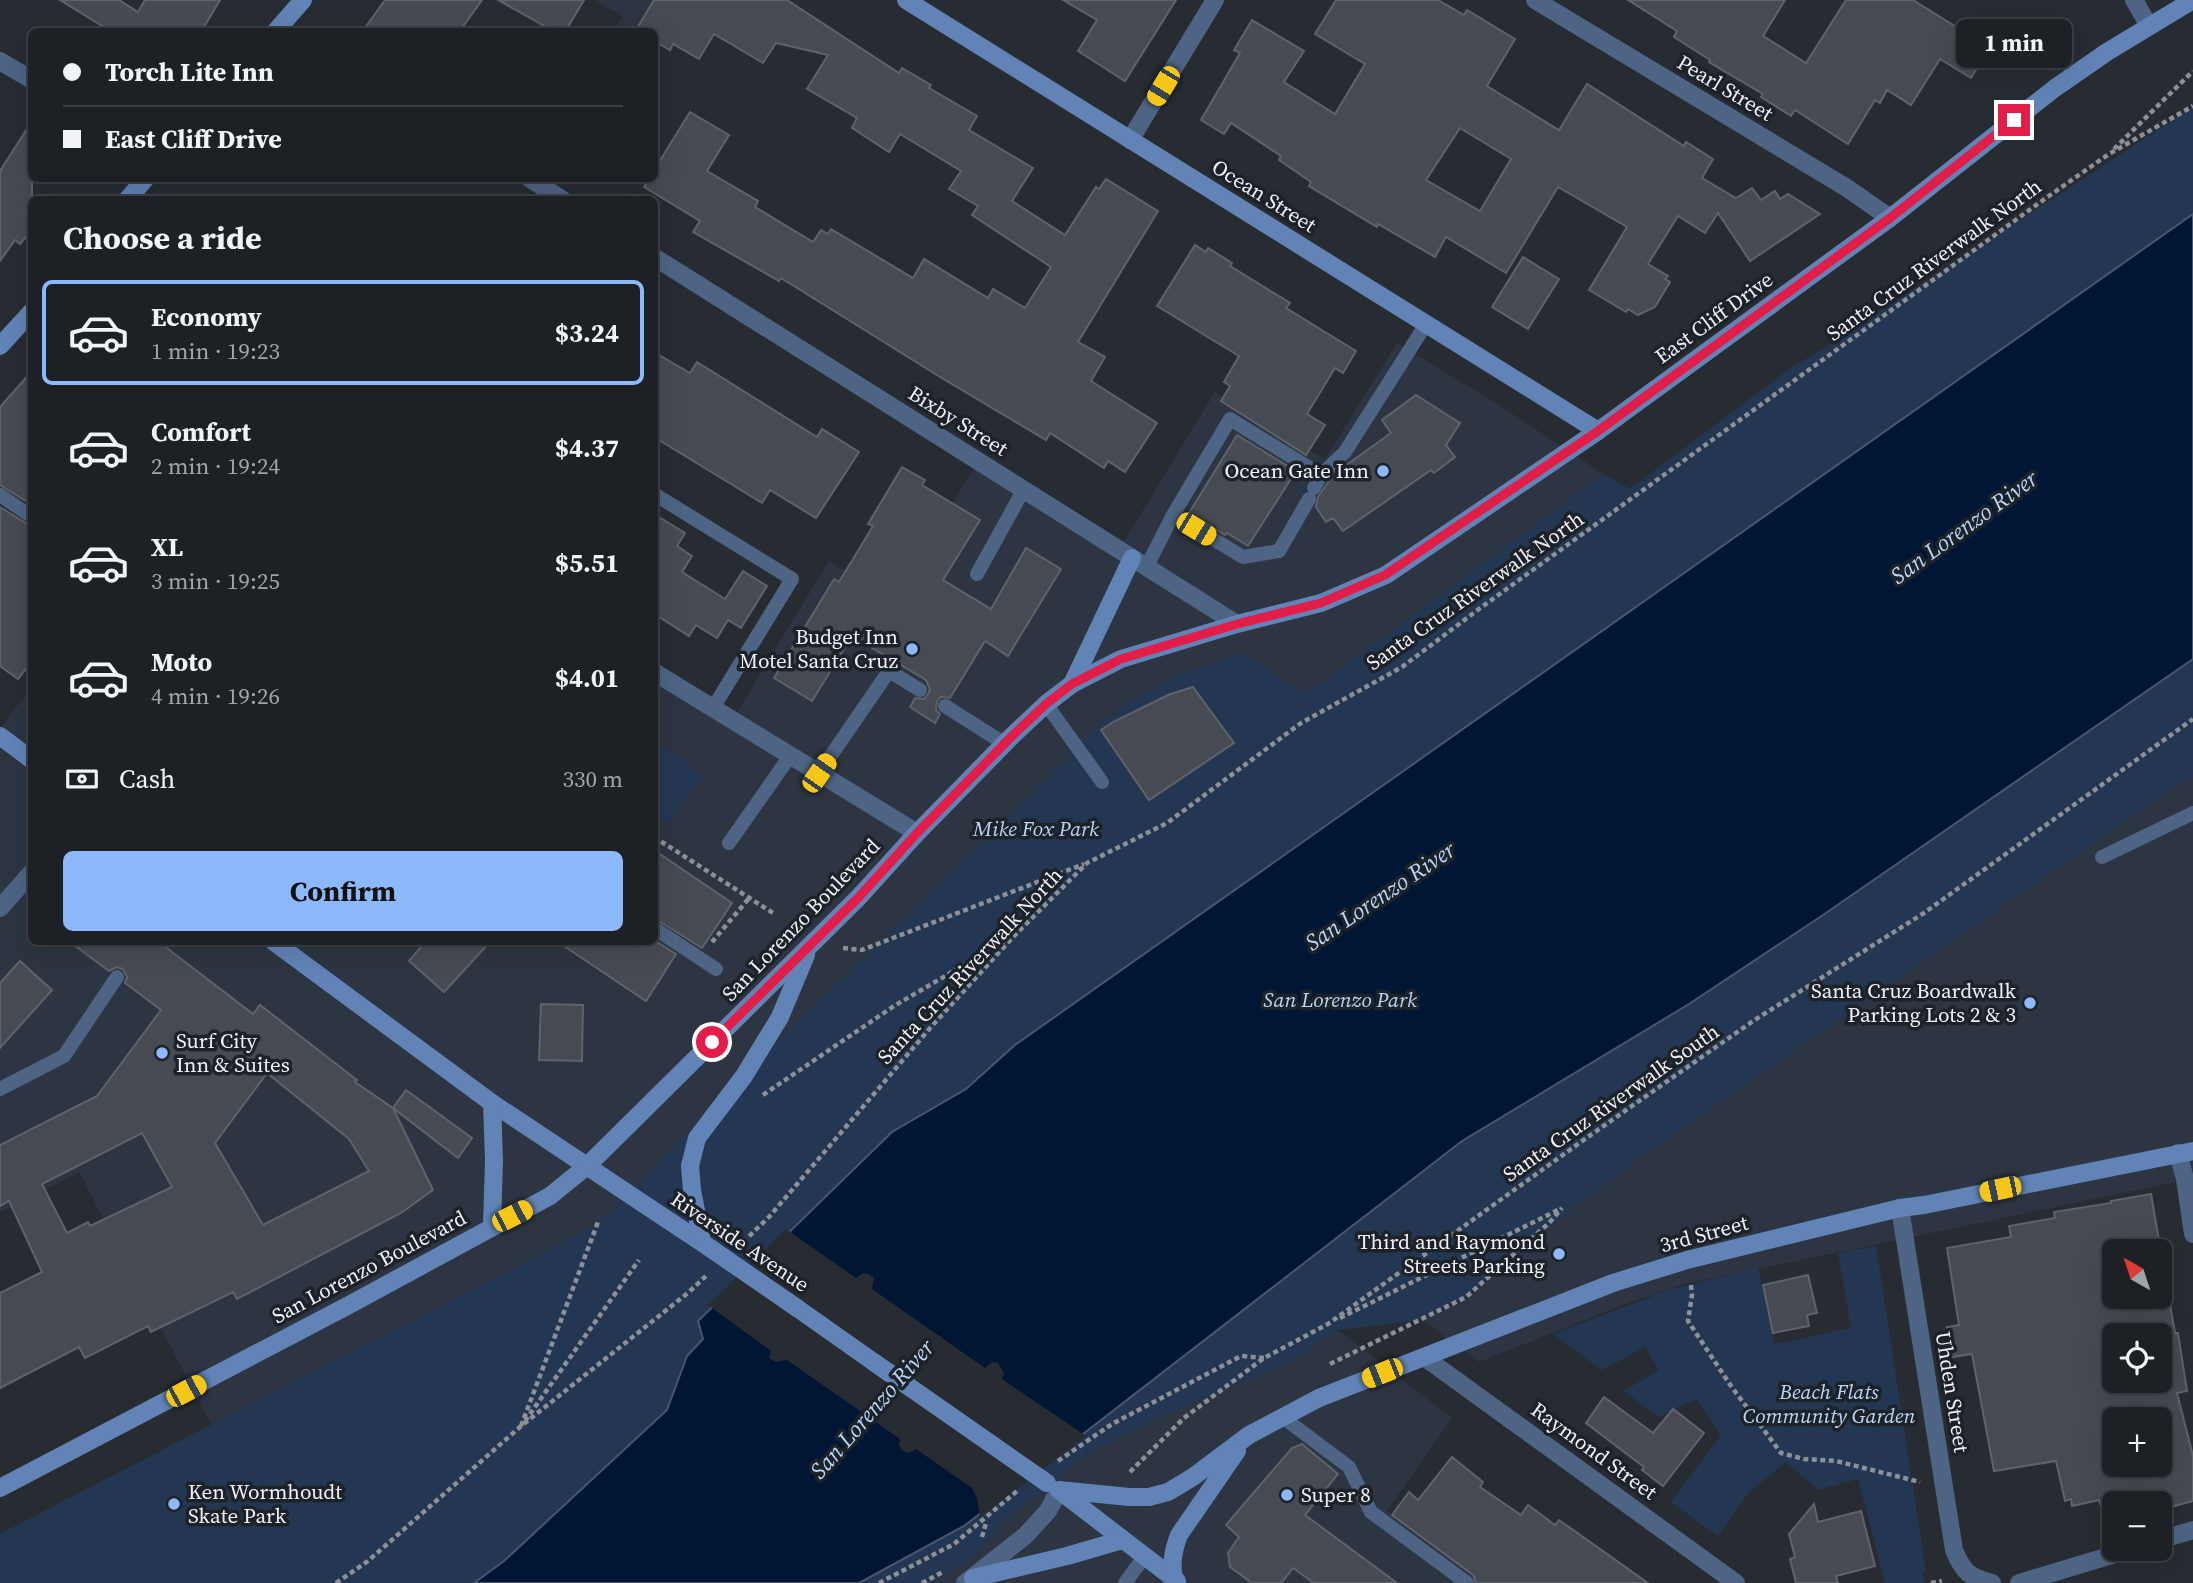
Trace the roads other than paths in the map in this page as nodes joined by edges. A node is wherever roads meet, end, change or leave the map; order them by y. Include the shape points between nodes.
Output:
1 (303, 0) edge
2 (906, 0) edge
3 (1214, 0) edge
4 (1535, 0) edge
5 (2134, 0) edge
6 (2193, 0) edge
7 (2149, 26) junction
8 (285, 28) edge
9 (0, 61) edge
10 (28, 78) edge
11 (1130, 141) junction
12 (535, 182) edge
13 (557, 196) edge
14 (1890, 218) junction
15 (658, 260) edge
16 (28, 315) edge
17 (1426, 324) junction
18 (0, 346) edge
19 (1598, 431) junction
20 (1321, 475) junction
21 (1024, 489) junction
22 (0, 495) edge
23 (658, 496) edge
24 (28, 514) edge
25 (1173, 515) junction
26 (1139, 562) junction
27 (977, 574) dead end
28 (1237, 624) junction
29 (658, 674) edge
30 (1072, 684) junction
31 (920, 690) dead end
32 (1046, 704) junction
33 (945, 706) dead end
34 (713, 708) junction
35 (0, 736) edge
36 (1005, 744) junction
37 (790, 755) junction
38 (28, 757) edge
39 (819, 773) junction
40 (1102, 782) dead end
41 (2193, 813) edge
42 (917, 833) junction
43 (729, 844) dead end
44 (2102, 857) dead end
45 (28, 876) edge
46 (0, 908) edge
47 (658, 931) edge
48 (278, 945) edge
49 (810, 945) junction
50 (716, 969) dead end
51 (117, 977) dead end
52 (0, 1089) edge
53 (492, 1103) junction
54 (2185, 1152) edge
55 (587, 1166) junction
56 (1900, 1208) junction
57 (492, 1226) junction
58 (2193, 1234) edge
59 (706, 1245) junction
60 (1424, 1357) junction
61 (1281, 1416) junction
62 (1249, 1435) junction
63 (1053, 1486) junction
64 (0, 1488) edge
65 (2193, 1530) edge
66 (2172, 1537) edge
67 (1122, 1540) junction
68 (1144, 1558) junction
69 (2102, 1558) edge
70 (972, 1581) edge
71 (1177, 1581) edge
72 (1125, 1583) edge
73 (1467, 1583) edge
74 (1736, 1583) edge
75 (1992, 1583) edge
76 (2019, 1583) edge

1 - 8 main road
2 - 11 main road, Ocean Street
3 - 11 street
4 - 14 street, Pearl Street
5 - 7 street
6 - 7 main road, East Cliff Drive
7 - 14 main road, East Cliff Drive via 2055,88
9 - 10 street
11 - 17 main road, Ocean Street
12 - 13 street
14 - 19 main road, East Cliff Drive
15 - 21 street, Bixby Street
16 - 18 main road
17 - 19 main road, Ocean Street
17 - 20 lane via 1345,452
19 - 28 main road, East Cliff Drive via 1385,575 1321,603
20 - 25 lane via 1279,551 1243,557
20 - 25 lane via 1230,419
21 - 26 street, Bixby Street
21 - 27 lane
22 - 24 lane
23 - 34 lane via 792,579
25 - 26 lane
26 - 28 street, Bixby Street
26 - 30 main road
28 - 30 main road, San Lorenzo Boulevard via 1121,659
29 - 34 street
30 - 32 main road, San Lorenzo Boulevard
31 - 39 lane via 889,671
32 - 36 main road, San Lorenzo Boulevard
32 - 40 lane
33 - 36 lane
34 - 37 street
35 - 38 main road
36 - 42 main road, San Lorenzo Boulevard
37 - 39 street
37 - 43 lane
39 - 42 street
41 - 44 lane
42 - 49 main road, San Lorenzo Boulevard
45 - 46 street
47 - 50 lane
48 - 53 main road, Riverside Avenue
49 - 55 main road, San Lorenzo Boulevard
49 - 59 main road via 780,1017 744,1076 697,1138 692,1190
51 - 52 lane via 64,1056
53 - 55 main road, Riverside Avenue
53 - 57 main road
54 - 56 main road, 3rd Street
54 - 58 street
55 - 57 main road, San Lorenzo Boulevard via 550,1196
55 - 59 main road, Riverside Avenue
56 - 60 main road, 3rd Street via 1687,1260 1613,1283
56 - 75 street, Uhden Street via 1954,1550 1972,1578
57 - 64 main road, San Lorenzo Boulevard
59 - 63 main road, Riverside Avenue, bridge
60 - 61 main road, 3rd Street
60 - 74 street, Raymond Street
61 - 62 main road, 3rd Street
61 - 73 lane via 1349,1467 1371,1512
62 - 63 main road, 3rd Street via 1193,1477 1149,1497
62 - 71 main road via 1179,1535 1171,1565
63 - 67 main road, Riverside Avenue
63 - 70 street via 1048,1511
65 - 66 street
67 - 68 main road, Riverside Avenue
67 - 70 main road
68 - 71 main road, Riverside Avenue
68 - 72 lane
69 - 76 street

